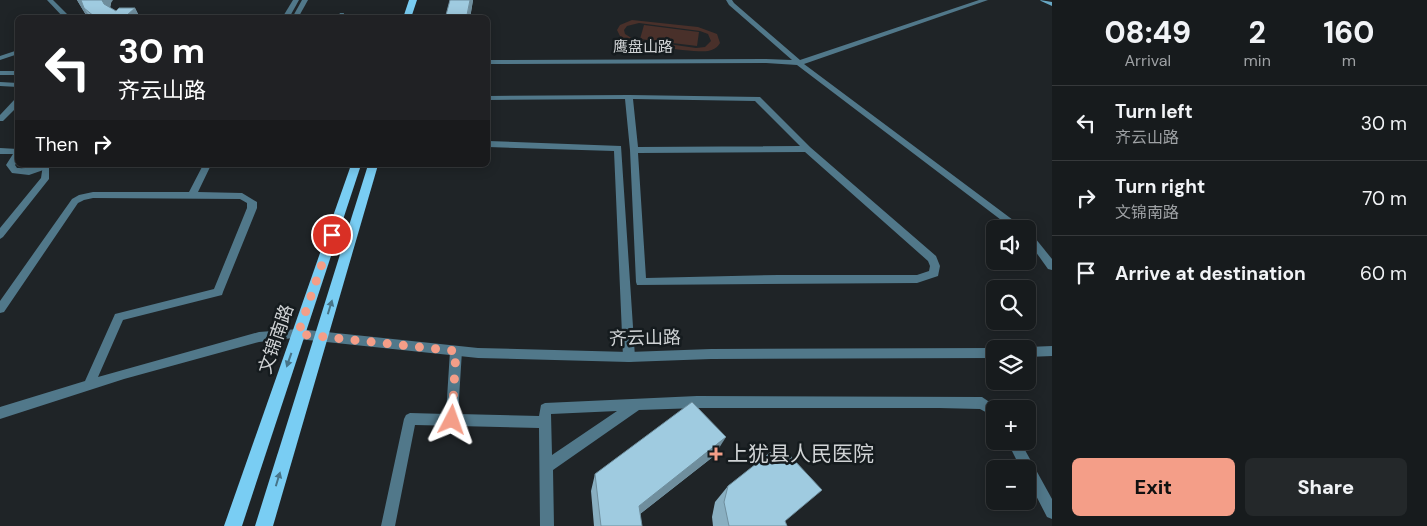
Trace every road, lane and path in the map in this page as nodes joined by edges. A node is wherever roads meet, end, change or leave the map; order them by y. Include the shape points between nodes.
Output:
1 (50, 0) edge
2 (296, 0) edge
3 (305, 0) edge
4 (413, 0) edge
5 (422, 0) edge
6 (729, 0) edge
7 (985, 0) edge
8 (65, 15) edge
9 (287, 15) edge
10 (297, 15) edge
11 (408, 15) edge
12 (418, 15) edge
13 (15, 53) edge
14 (0, 58) edge
15 (490, 62) edge
16 (798, 63) junction
17 (0, 72) edge
18 (15, 73) edge
19 (0, 84) edge
20 (15, 85) edge
21 (629, 97) junction
22 (490, 98) edge
23 (15, 104) edge
24 (0, 119) edge
25 (490, 144) edge
26 (807, 149) junction
27 (634, 150) junction
28 (0, 152) edge
29 (15, 153) edge
30 (15, 157) edge
31 (0, 162) edge
32 (11, 162) junction
33 (43, 167) edge
34 (47, 167) edge
35 (206, 167) edge
36 (355, 167) edge
37 (371, 167) edge
38 (192, 195) junction
39 (1008, 220) edge
40 (0, 236) edge
41 (1036, 245) edge
42 (1052, 266) edge
43 (0, 309) edge
44 (298, 334) junction
45 (321, 336) junction
46 (1052, 350) edge
47 (456, 351) junction
48 (1036, 351) edge
49 (986, 353) edge
50 (629, 357) junction
51 (89, 385) junction
52 (638, 404) junction
53 (986, 404) edge
54 (0, 413) edge
55 (452, 420) junction
56 (545, 422) junction
57 (1018, 450) edge
58 (546, 467) junction
59 (1052, 512) edge
60 (232, 526) edge
61 (264, 526) edge
62 (388, 526) edge
63 (546, 526) edge

1 - 8 street
2 - 9 street
3 - 10 street
4 - 11 main road
5 - 12 main road
6 - 16 street
7 - 16 street
13 - 14 street
15 - 16 street, 鹰盘山路
16 - 39 street
17 - 18 street
19 - 20 street
21 - 22 street
21 - 26 street via 757,99
21 - 27 street
23 - 24 street
25 - 50 street via 618,148
26 - 27 street
26 - 27 street via 932,259 934,273 916,279 641,282
28 - 29 street
30 - 32 street
31 - 32 street
32 - 33 street via 11,169 22,172
34 - 40 street via 45,179
35 - 38 street
36 - 44 main road, 文锦南路
45 -> 37 main road
38 - 43 street via 93,195 75,201
38 - 51 street via 242,196 252,202 218,292 120,317
41 - 42 street
44 - 45 street, 齐云山路
44 - 51 street, 齐云山路 via 258,336
44 -> 60 main road, 文锦南路
45 - 47 street, 齐云山路
61 -> 45 main road
46 - 48 street
47 - 50 street, 齐云山路
47 - 55 street
49 - 50 street, 齐云山路
51 - 54 street, 齐云山路
52 - 53 street
52 - 56 street via 545,408
52 - 58 street
55 - 56 street
55 - 62 street via 410,419
56 - 58 street
57 - 59 street
58 - 63 street

